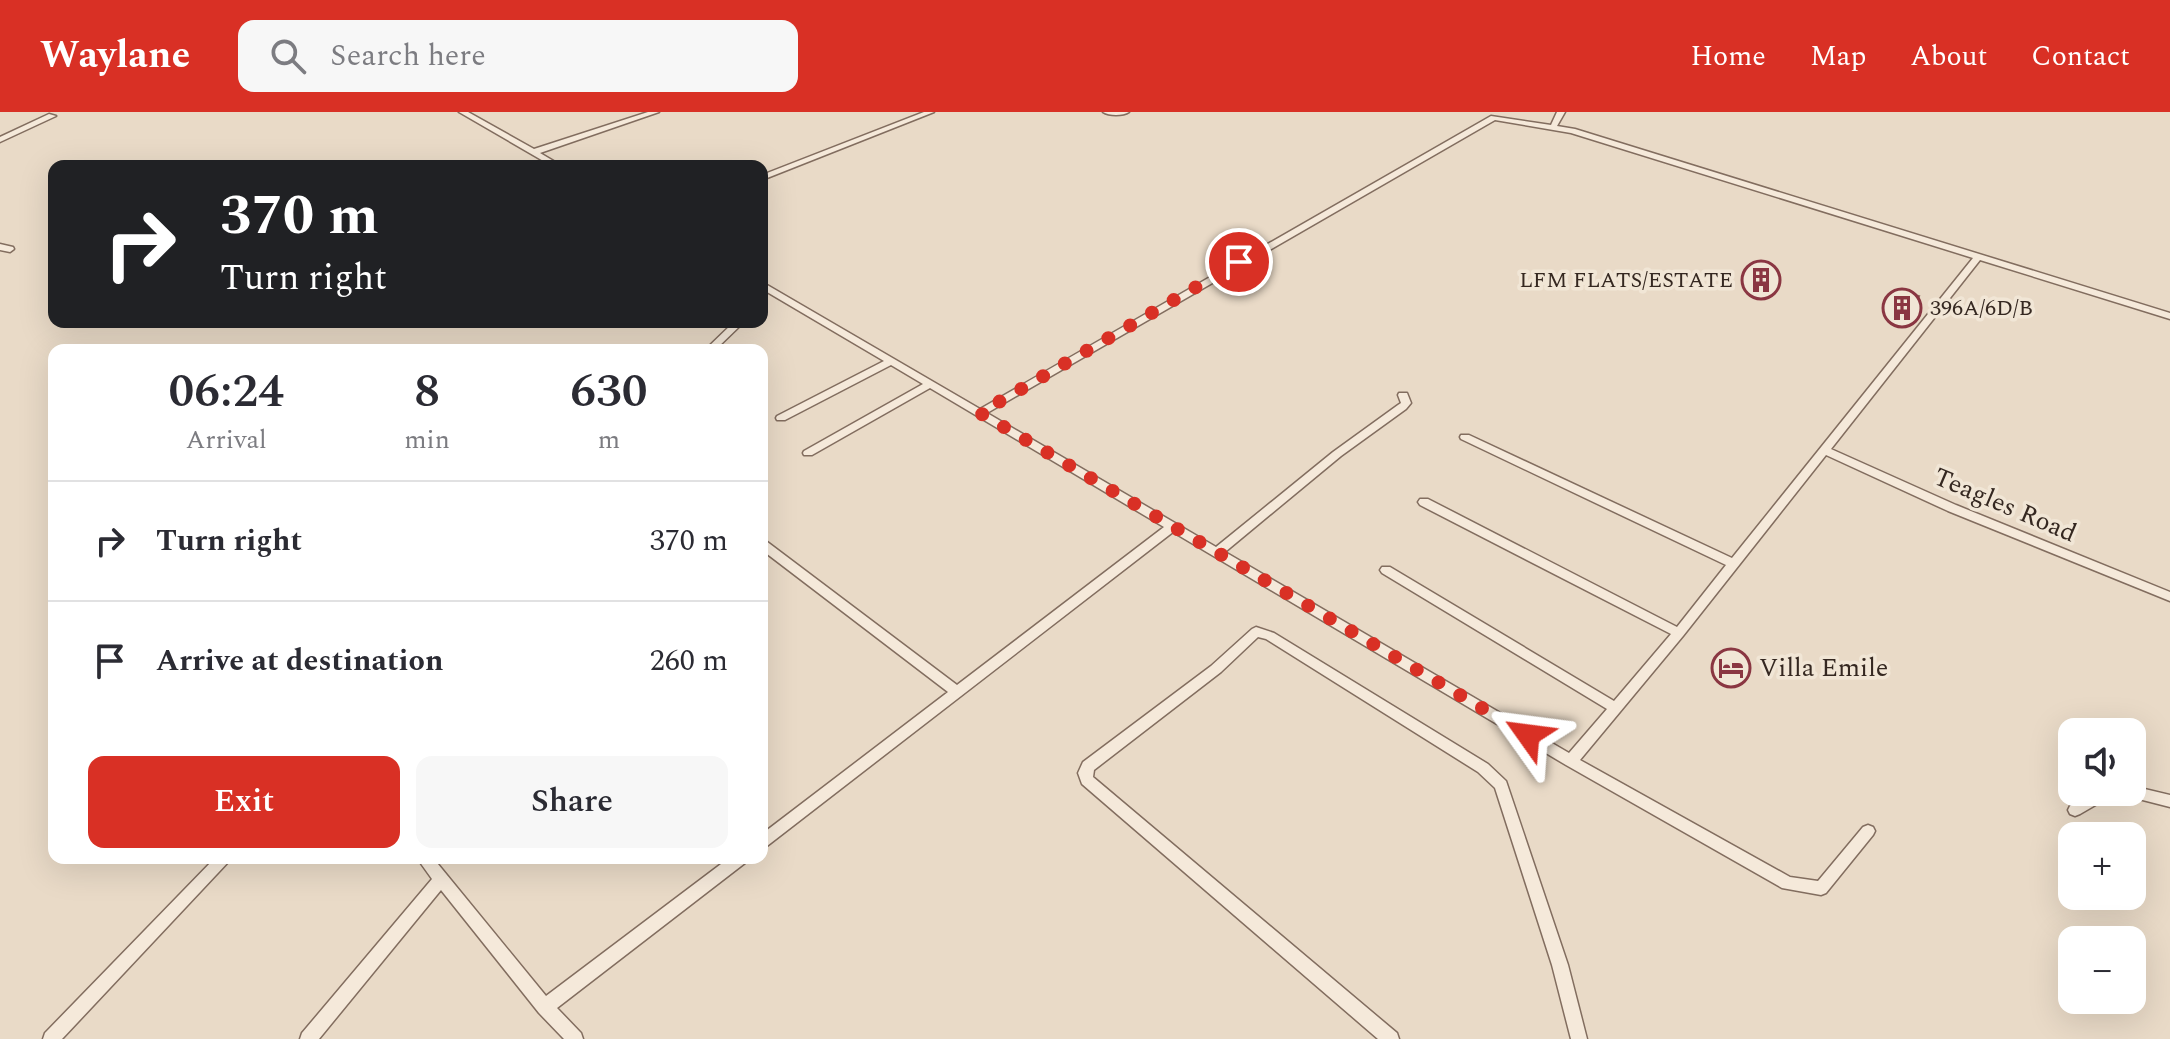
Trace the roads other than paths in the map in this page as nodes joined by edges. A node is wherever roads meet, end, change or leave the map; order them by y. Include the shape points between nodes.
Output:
1 (37, 112) edge
2 (463, 112) edge
3 (655, 112) edge
4 (930, 112) edge
5 (1107, 112) edge
6 (1125, 112) edge
7 (1561, 112) edge
8 (1553, 128) junction
9 (0, 140) edge
10 (534, 152) junction
11 (548, 160) edge
12 (768, 176) edge
13 (1978, 257) junction
14 (768, 289) edge
15 (2170, 316) edge
16 (733, 328) edge
17 (716, 344) edge
18 (891, 361) junction
19 (931, 384) junction
20 (1403, 395) dead end
21 (980, 413) junction
22 (781, 418) dead end
23 (1465, 437) dead end
24 (1824, 450) junction
25 (808, 453) dead end
26 (1424, 502) dead end
27 (1173, 526) junction
28 (768, 549) edge
29 (1217, 552) junction
30 (1734, 564) junction
31 (1386, 570) dead end
32 (2170, 597) edge
33 (1679, 633) junction
34 (958, 692) junction
35 (1616, 708) junction
36 (1571, 761) junction
37 (2146, 795) edge
38 (2170, 801) edge
39 (2082, 806) edge
40 (2075, 810) dead end
41 (1868, 831) dead end
42 (768, 833) edge
43 (219, 864) edge
44 (429, 864) edge
45 (732, 864) edge
46 (441, 879) junction
47 (545, 1007) junction
48 (51, 1039) edge
49 (308, 1039) edge
50 (575, 1039) edge
51 (1391, 1039) edge
52 (1579, 1039) edge

1 - 9 street via 52,116
2 - 10 street
3 - 10 street
4 - 12 street
5 - 6 street
7 - 8 street
8 - 13 street
8 - 21 street via 1485,120
10 - 11 street
13 - 15 street
13 - 24 street
14 - 18 street
16 - 17 street
18 - 19 street
18 - 22 street
19 - 21 street
19 - 25 street
20 - 29 street via 1402,407
21 - 27 street
23 - 30 street
24 - 30 street
24 - 32 street, Teagles Road
26 - 33 street
27 - 29 street
27 - 34 street
28 - 34 street
29 - 36 street
30 - 33 street
31 - 35 street
33 - 35 street
34 - 42 street
35 - 36 street
36 - 41 street via 1787,883 1805,888 1821,888
37 - 38 street
39 - 40 street
43 - 48 street
44 - 46 street
45 - 47 street
46 - 47 street
46 - 49 street
47 - 50 street
51 - 52 street via 1087,780 1088,766 1256,632 1483,768 1501,785

